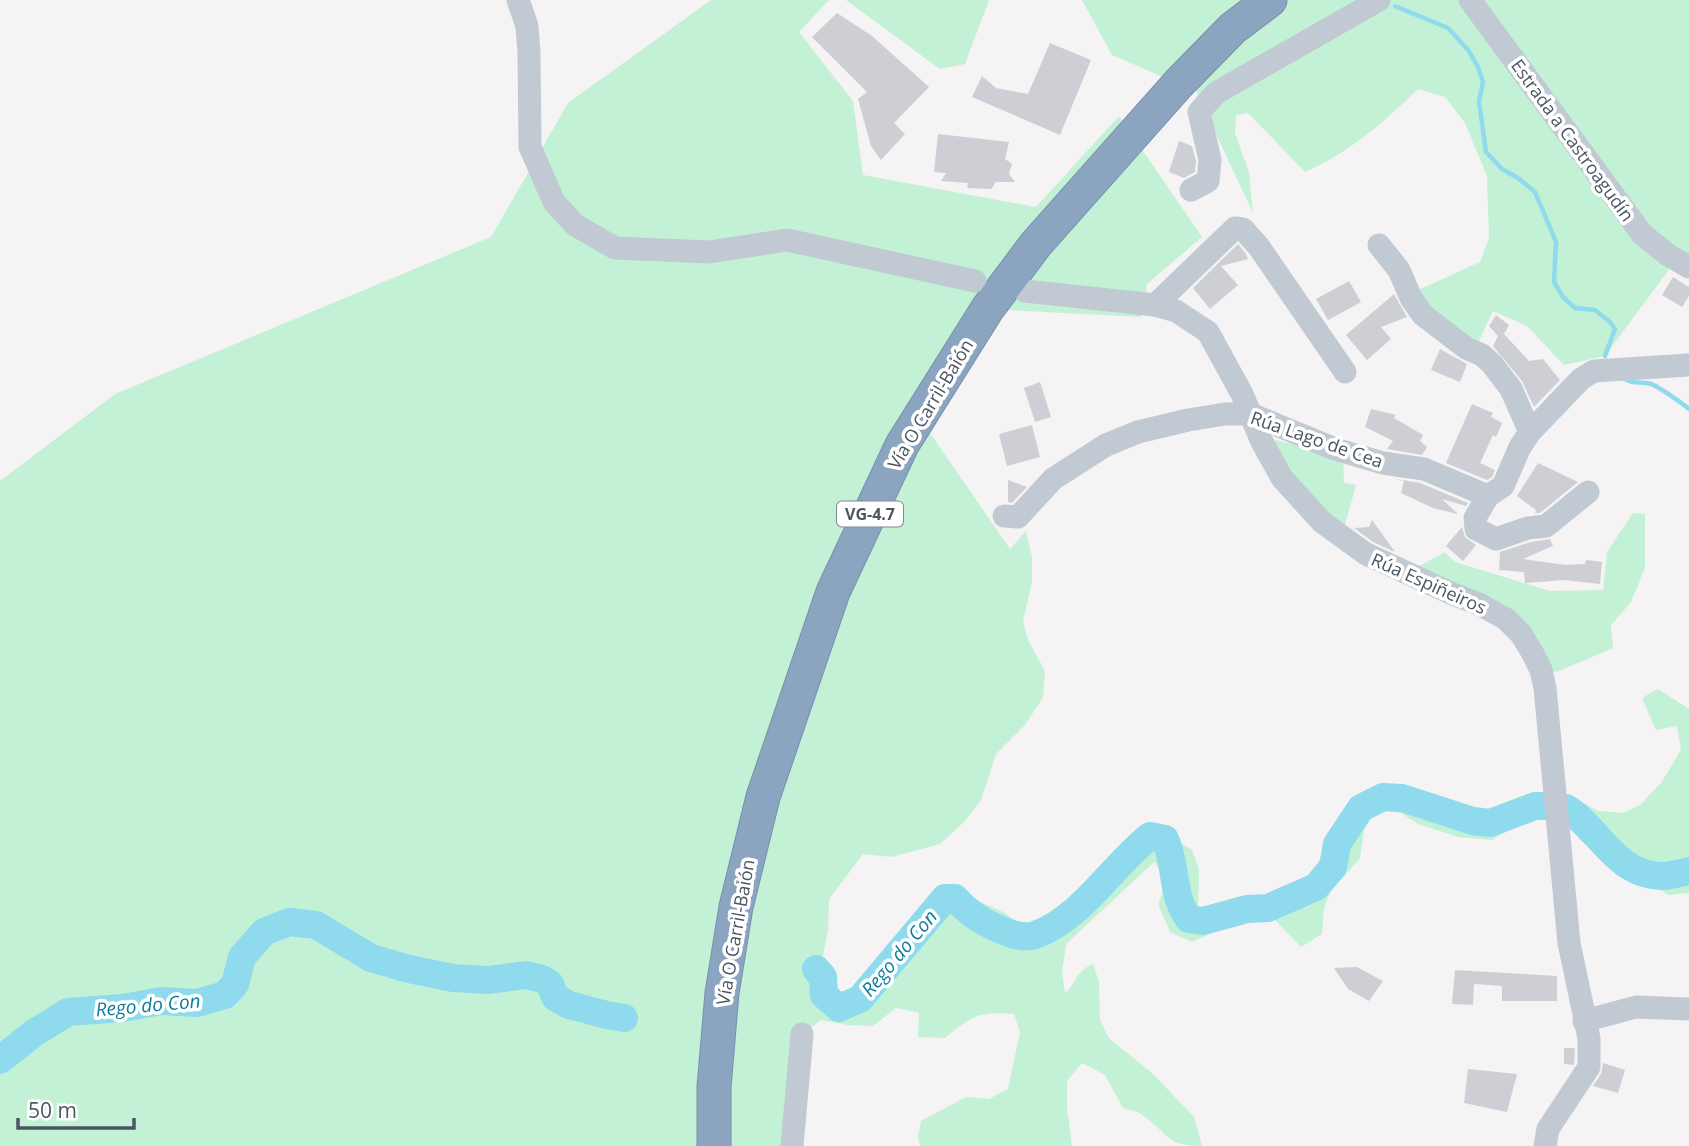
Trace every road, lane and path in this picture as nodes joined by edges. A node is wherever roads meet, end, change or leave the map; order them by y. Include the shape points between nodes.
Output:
1 (518, 0) edge
2 (1270, 0) edge
3 (1379, 0) edge
4 (1470, 0) edge
5 (1191, 190) dead end
6 (1379, 245) dead end
7 (1689, 267) edge
8 (975, 281) dead end
9 (1025, 291) dead end
10 (1155, 304) junction
11 (1689, 365) edge
12 (1345, 372) dead end
13 (1250, 414) junction
14 (1530, 432) junction
15 (1588, 492) dead end
16 (1488, 496) junction
17 (1004, 516) dead end
18 (1689, 1009) edge
19 (1584, 1021) junction
20 (802, 1034) dead end
21 (1543, 1140) edge
22 (714, 1146) edge
23 (792, 1146) edge

1 - 8 street via 527,26 530,147 554,202 575,225 615,248 709,252 787,240
2 - 22 highway, Vía O Carril-Baión / VG-4.7 via 1233,28 1179,83 1036,244 988,308 902,444 833,592 763,797 736,907 722,993
3 - 5 street via 1216,93 1199,113 1210,160 1208,181
4 - 7 street, Estrada a Castroagudín via 1642,234
6 - 14 street via 1399,270 1423,316 1493,364 1511,389
9 - 10 street, Rúa Espiñeiros
10 - 12 street via 1235,228 1244,229
10 - 13 street, Rúa Espiñeiros via 1176,311 1208,332
11 - 14 street via 1594,371
13 - 16 street, Rúa Lago de Cea via 1335,449 1424,469
13 - 17 street, Rúa Lago de Cea via 1188,420 1106,445 1053,479 1018,517
13 - 19 street, Rúa Espiñeiros via 1282,478 1322,522 1366,555 1506,619 1532,652 1545,688 1569,943
14 - 16 street via 1503,486
15 - 16 street via 1546,526 1496,539 1476,529 1475,518
18 - 19 street via 1636,1007
19 - 21 street, Rúa Espiñeiros via 1589,1067
20 - 23 street

